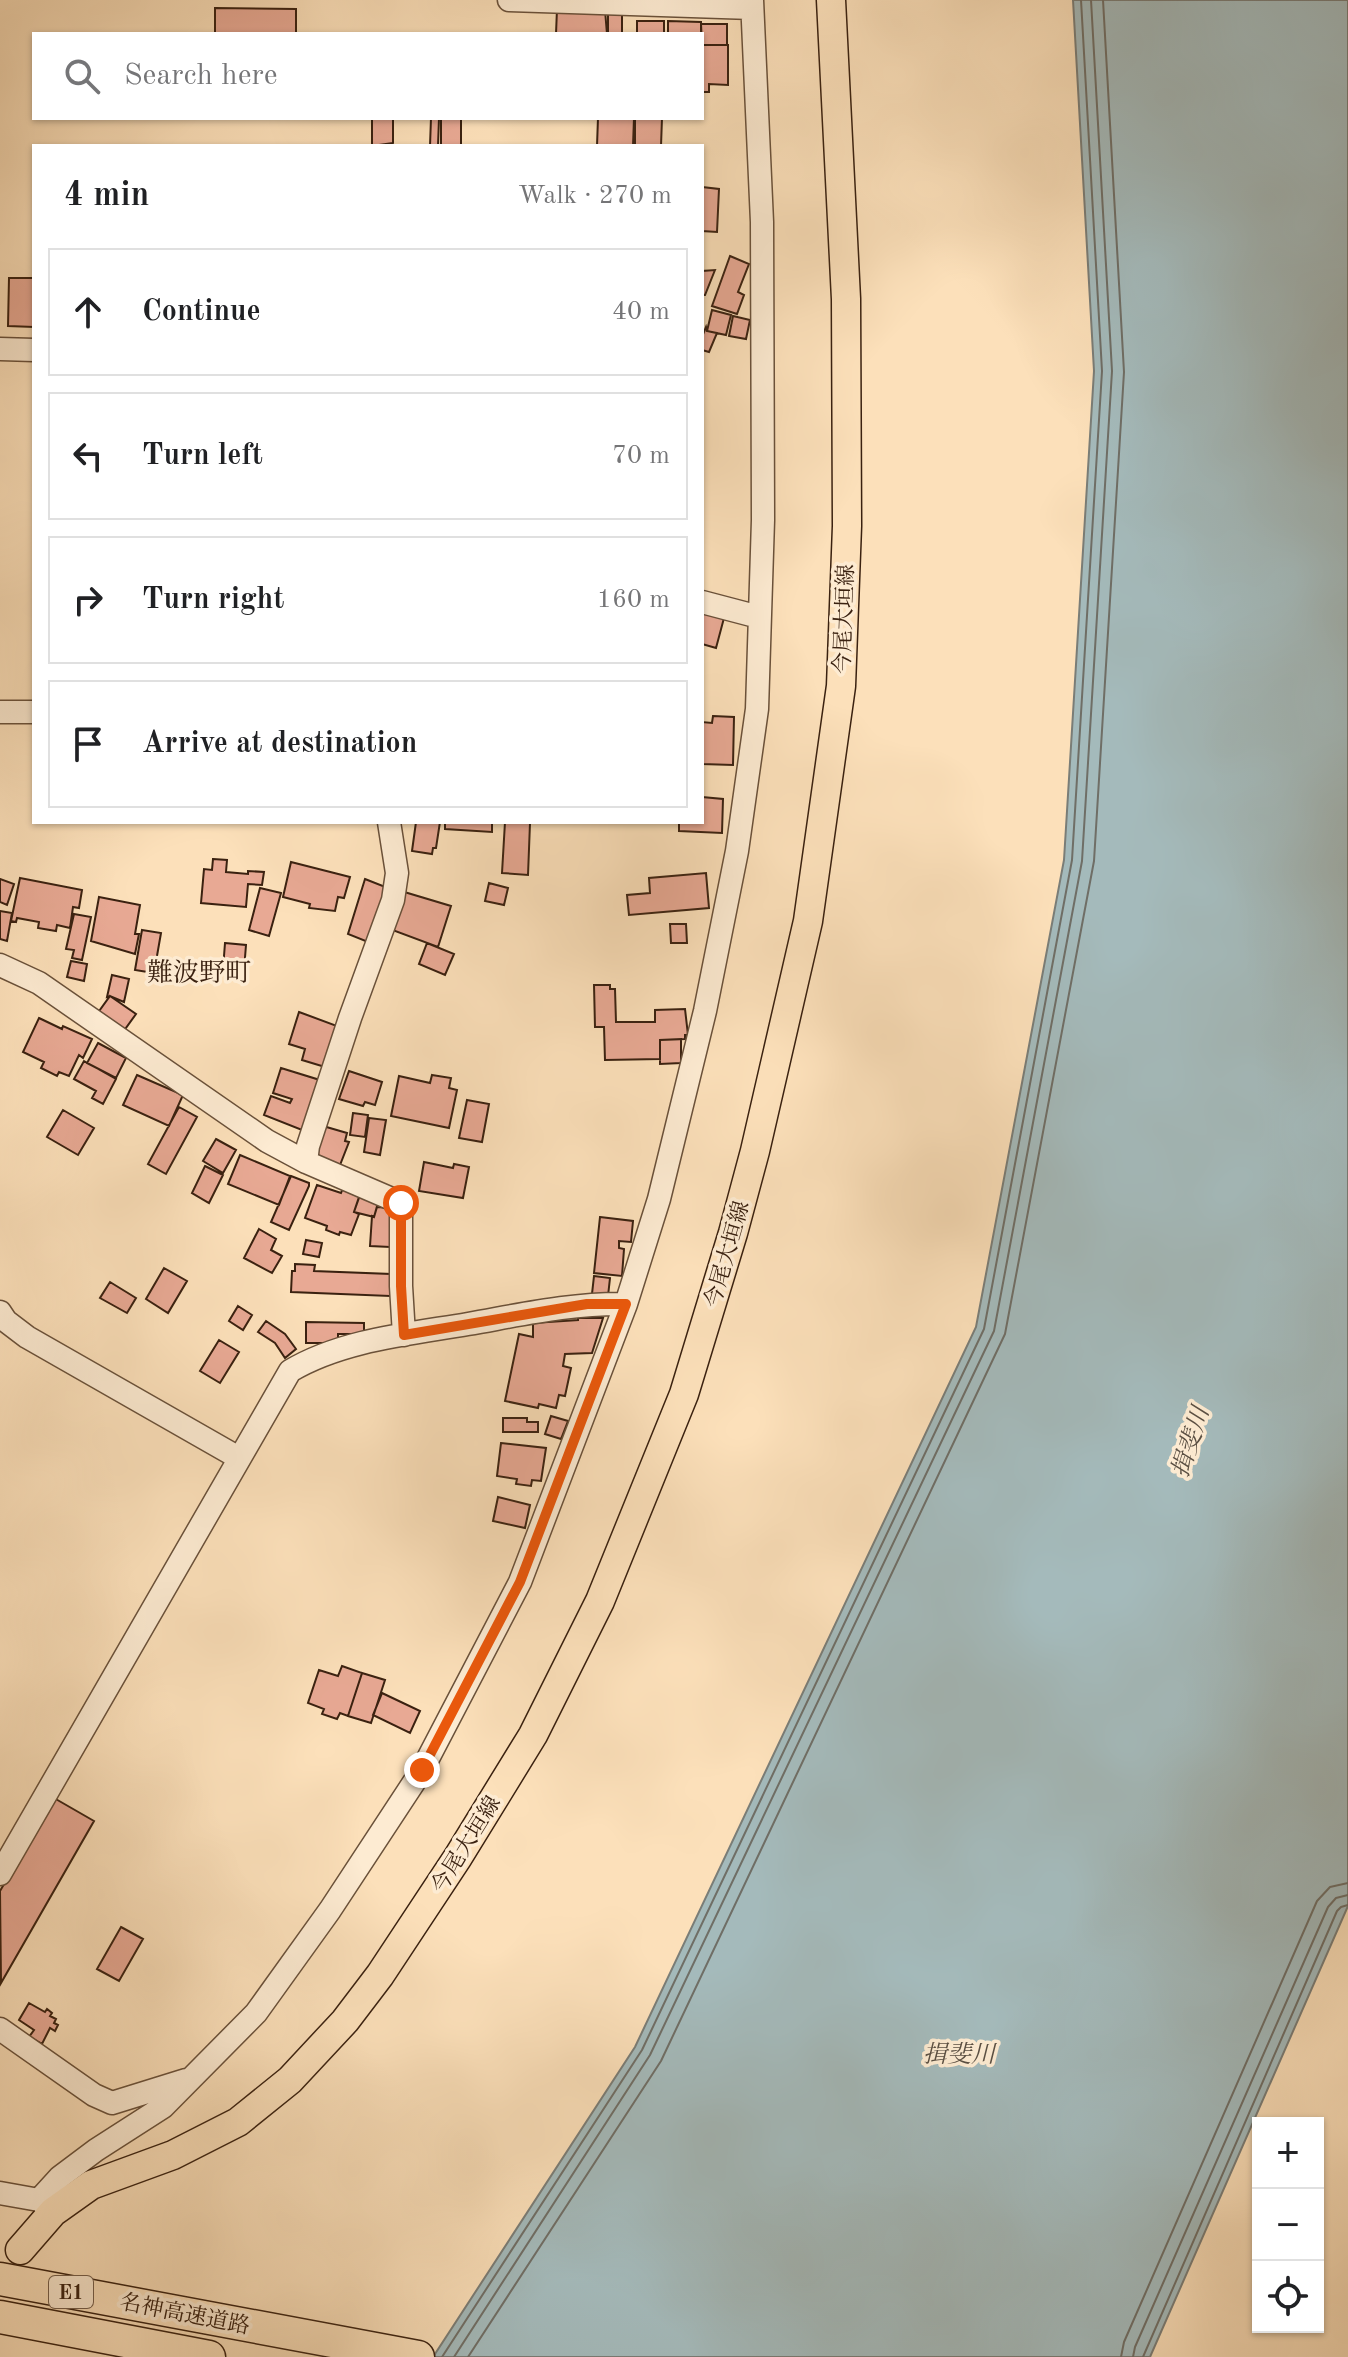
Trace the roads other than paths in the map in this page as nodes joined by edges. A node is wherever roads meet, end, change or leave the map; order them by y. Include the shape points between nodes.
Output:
1 (509, 0) edge
2 (831, 0) edge
3 (752, 4) edge
4 (0, 349) edge
5 (32, 350) edge
6 (704, 603) edge
7 (759, 617) junction
8 (0, 712) edge
9 (32, 712) edge
10 (389, 824) edge
11 (0, 965) edge
12 (306, 1162) junction
13 (626, 1304) junction
14 (0, 1312) edge
15 (404, 1335) junction
16 (239, 1458) junction
17 (0, 1874) edge
18 (0, 2029) edge
19 (195, 2077) junction
20 (0, 2193) edge
21 (46, 2206) junction
22 (20, 2250) dead end
23 (0, 2279) edge
24 (0, 2317) edge
25 (209, 2357) edge
26 (418, 2357) edge

1 - 3 street
2 - 21 main road, 今尾大垣線 via 846,299 841,686 808,921 751,1165 684,1394 600,1601 533,1735 345,2021 290,2080 238,2122 173,2155
3 - 7 street via 762,222
4 - 5 street
6 - 7 street
7 - 13 street via 757,709 734,866 659,1199
8 - 9 street
10 - 12 street via 397,873 393,900
11 - 12 street via 39,983 267,1141
12 - 15 street via 401,1203
13 - 15 street via 587,1304
13 - 19 street via 520,1582 422,1770 256,2013
14 - 16 street via 27,1337
15 - 16 street via 309,1359 290,1371
16 - 17 street
18 - 19 street via 112,2103
19 - 21 street via 163,2107 60,2177
20 - 21 street
21 - 22 main road, 今尾大垣線
23 - 26 highway, 名神高速道路 / E1
24 - 25 highway, 名神高速道路 / E1

